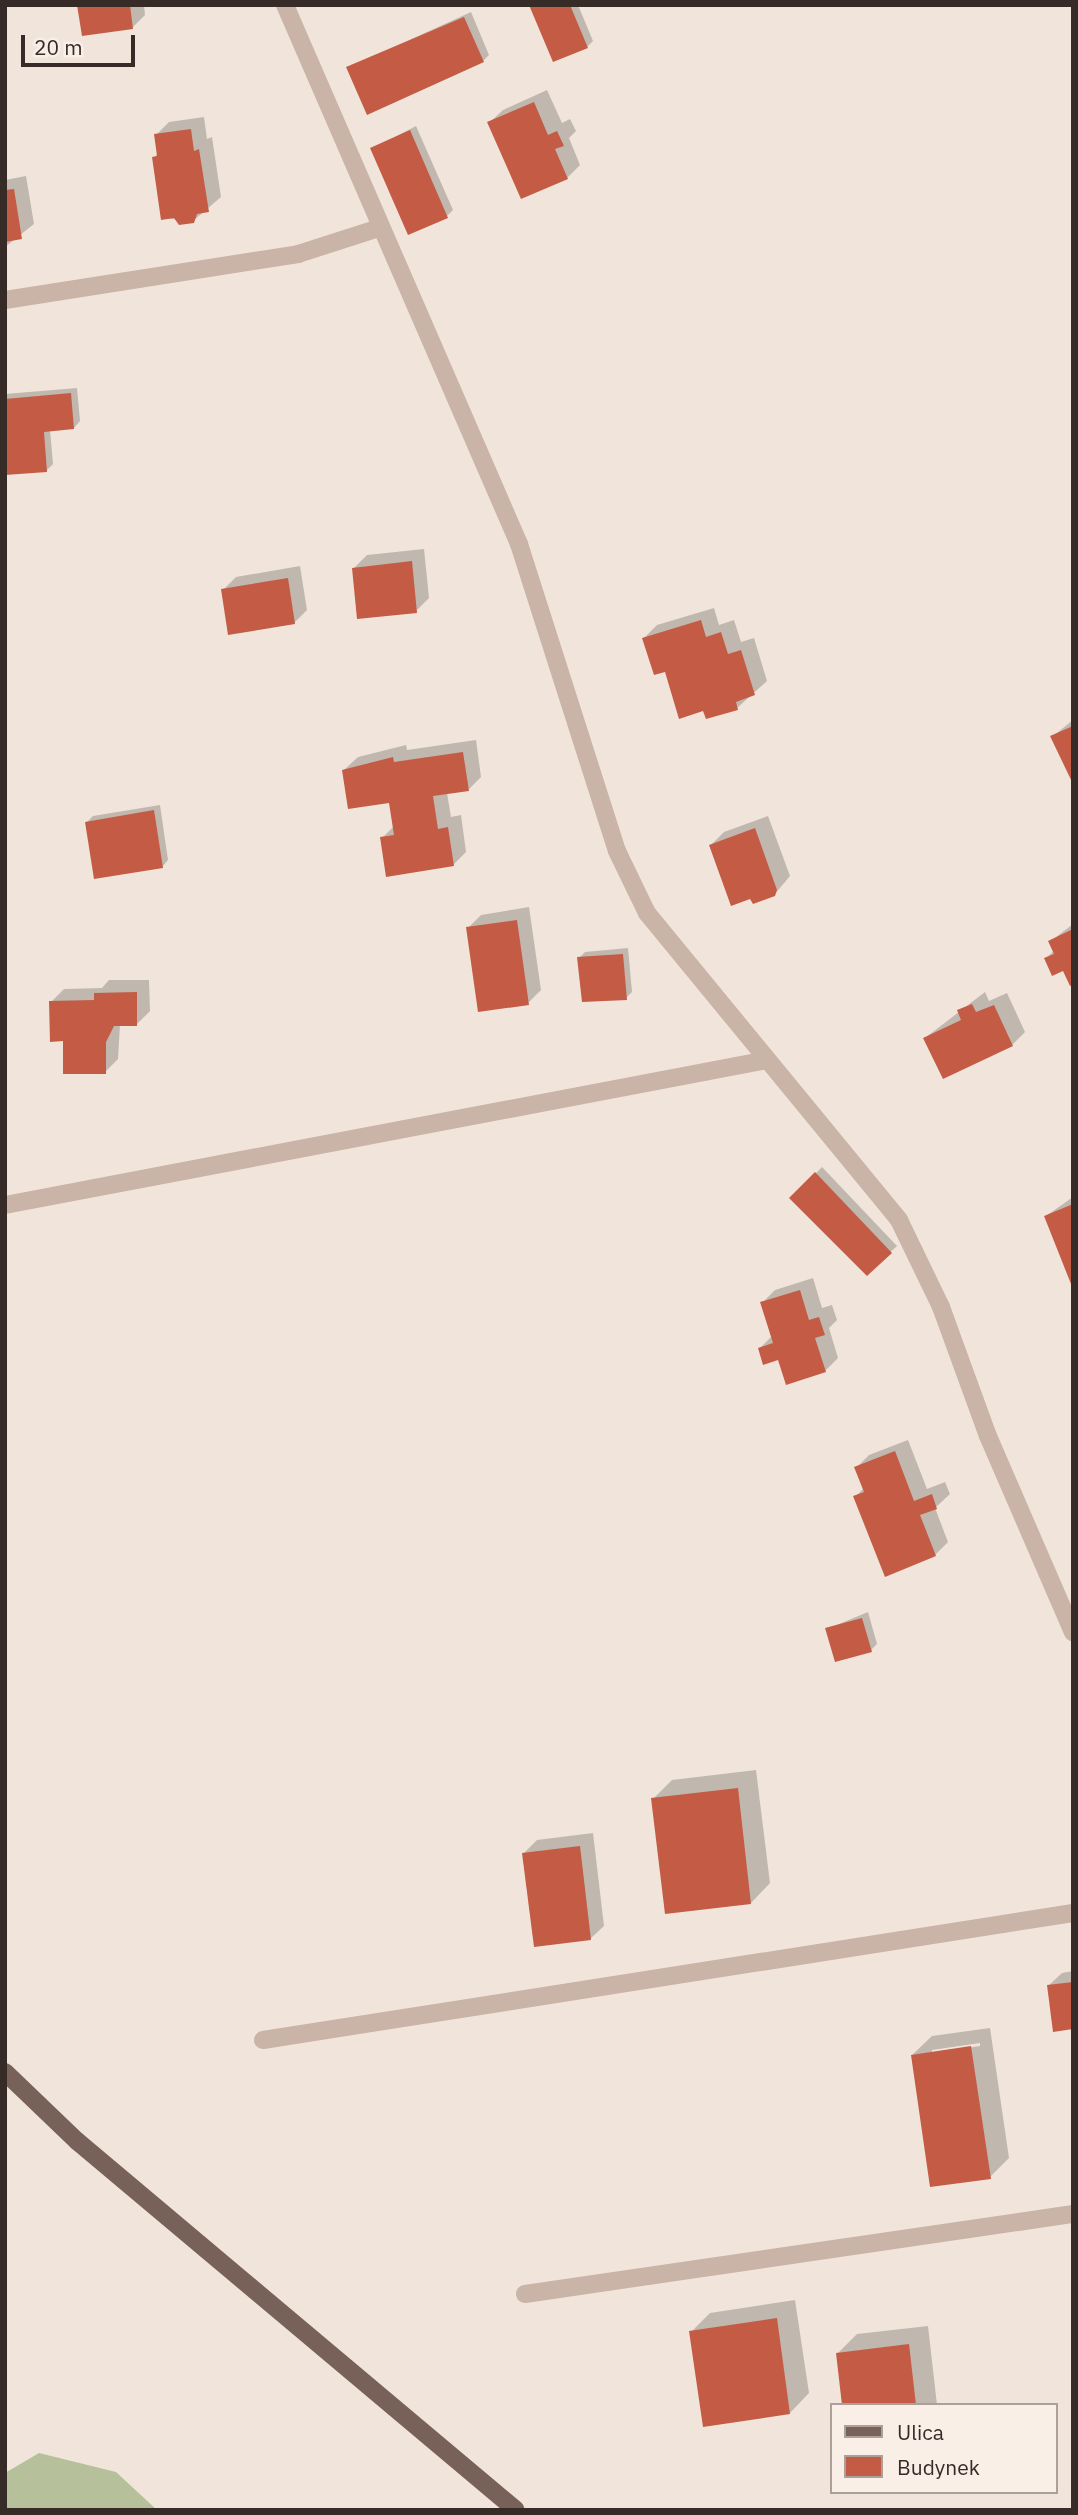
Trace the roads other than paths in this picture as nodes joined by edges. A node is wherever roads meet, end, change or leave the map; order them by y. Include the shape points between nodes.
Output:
1 (285, 5) edge
2 (379, 228) junction
3 (5, 300) edge
4 (767, 1060) junction
5 (5, 1205) edge
6 (1073, 1632) edge
7 (1073, 1913) edge
8 (263, 2040) dead end
9 (5, 2072) edge
10 (5, 2088) edge
11 (77, 2141) junction
12 (1073, 2214) edge
13 (525, 2294) dead end
14 (516, 2510) edge

1 - 2 street
2 - 3 street via 298,254
2 - 4 street via 519,544 617,851 647,913
4 - 5 street
4 - 6 street via 899,1220 941,1307 988,1436
7 - 8 street
9 - 11 main road
10 - 11 main road
11 - 14 main road
12 - 13 street

